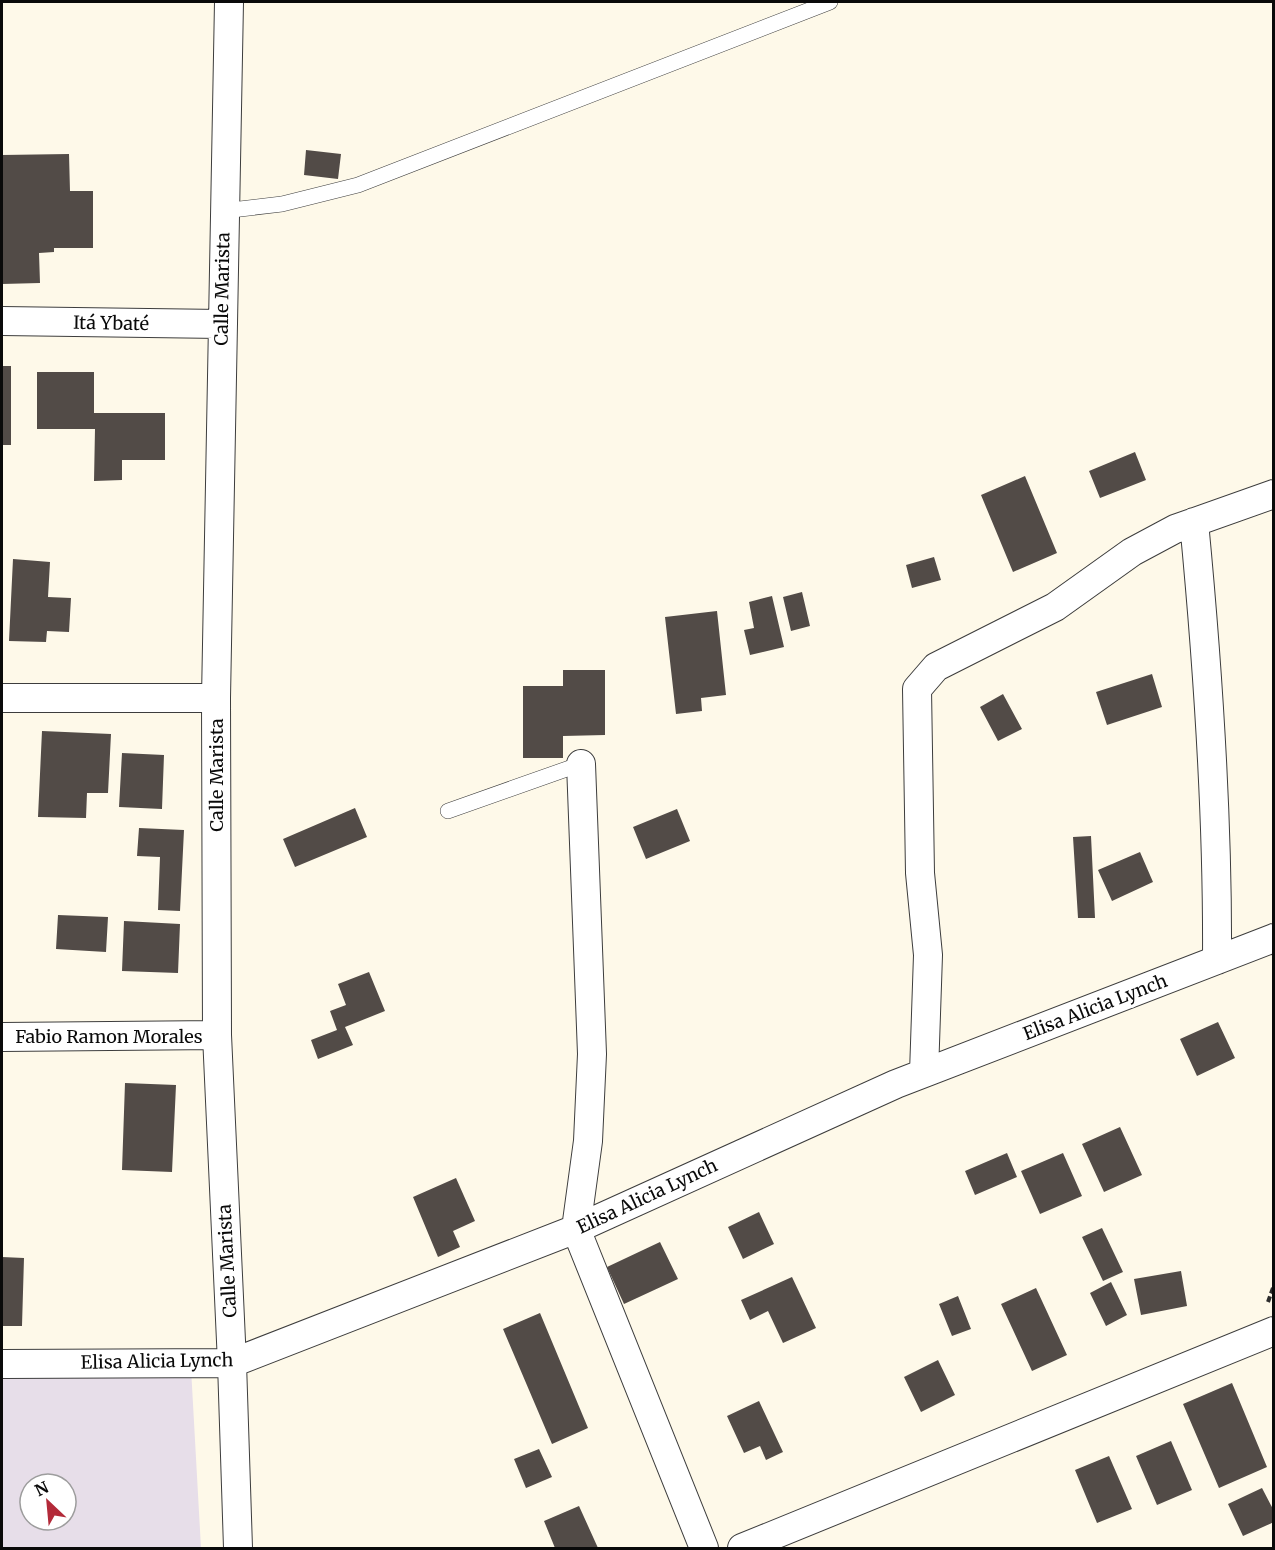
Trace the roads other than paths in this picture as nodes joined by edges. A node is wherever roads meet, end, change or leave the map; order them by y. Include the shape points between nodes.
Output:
1 (229, 2) edge
2 (831, 2) edge
3 (224, 211) junction
4 (2, 321) edge
5 (221, 324) junction
6 (1274, 494) edge
7 (1194, 522) junction
8 (2, 698) edge
9 (216, 698) junction
10 (581, 764) joint
11 (448, 811) dead end
12 (1274, 938) edge
13 (1216, 960) junction
14 (216, 1035) junction
15 (2, 1037) edge
16 (924, 1073) junction
17 (576, 1229) junction
18 (1274, 1331) edge
19 (232, 1363) junction
20 (2, 1364) edge
21 (238, 1548) edge
22 (704, 1548) edge
23 (742, 1548) edge

1 - 3 street, Calle Marista
2 - 3 lane via 358,185 282,204
3 - 5 street, Calle Marista
4 - 5 street, Itá Ybaté
5 - 9 street, Calle Marista
6 - 7 street
7 - 13 street via 1208,676 1217,850
7 - 16 street via 1132,552 1054,607 936,667 917,689 920,873 928,956
8 - 9 street
9 - 14 street, Calle Marista
10 - 11 lane
10 - 17 street via 592,1054 588,1141
12 - 13 street, Elisa Alicia Lynch
13 - 16 street, Elisa Alicia Lynch
14 - 15 street, Fabio Ramon Morales
14 - 19 street, Calle Marista
16 - 17 street, Elisa Alicia Lynch
17 - 19 street, Elisa Alicia Lynch
17 - 22 street
18 - 23 street
19 - 20 street, Elisa Alicia Lynch
19 - 21 street, Calle Marista

